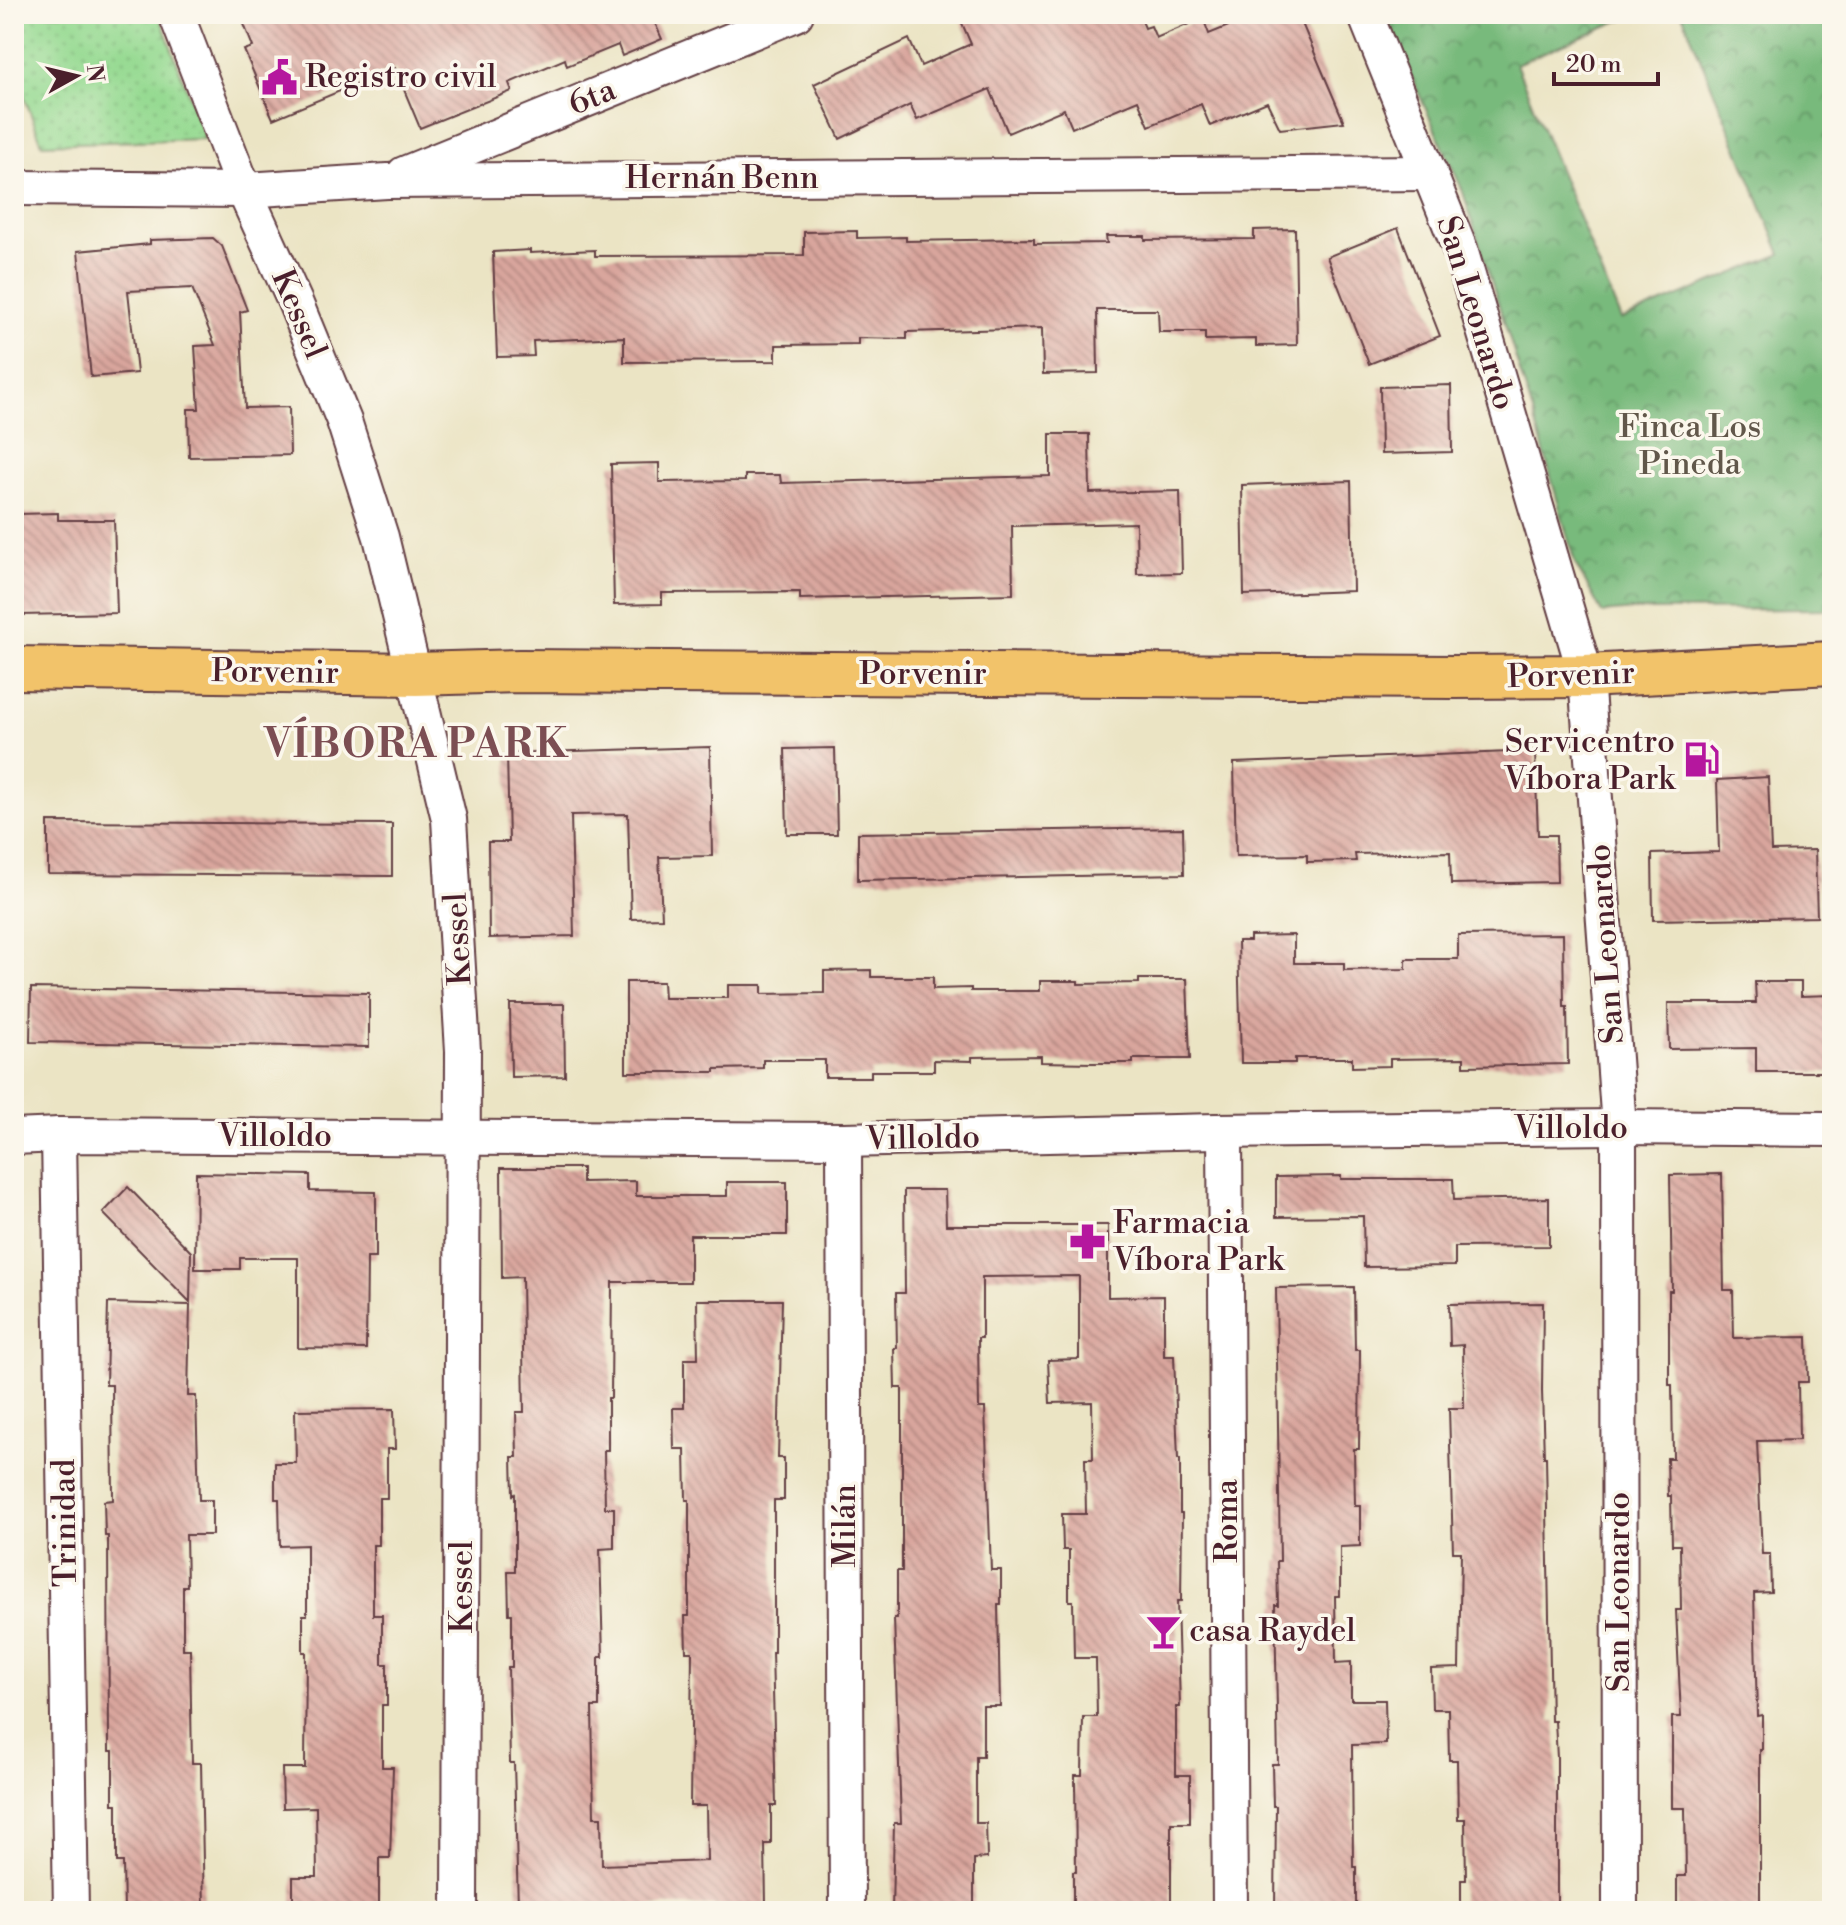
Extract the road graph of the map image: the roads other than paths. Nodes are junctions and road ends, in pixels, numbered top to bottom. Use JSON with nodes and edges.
{"nodes":[{"id":1,"x":176,"y":14,"type":"edge"},
{"id":2,"x":796,"y":14,"type":"edge"},
{"id":3,"x":1365,"y":14,"type":"edge"},
{"id":4,"x":1430,"y":173,"type":"junction"},
{"id":5,"x":387,"y":181,"type":"junction"},
{"id":6,"x":14,"y":188,"type":"edge"},
{"id":7,"x":244,"y":190,"type":"junction"},
{"id":8,"x":1832,"y":663,"type":"edge"},
{"id":9,"x":14,"y":668,"type":"edge"},
{"id":10,"x":416,"y":674,"type":"junction"},
{"id":11,"x":1586,"y":676,"type":"junction"},
{"id":12,"x":1619,"y":1127,"type":"junction"},
{"id":13,"x":1832,"y":1129,"type":"edge"},
{"id":14,"x":1225,"y":1131,"type":"junction"},
{"id":15,"x":59,"y":1135,"type":"junction"},
{"id":16,"x":464,"y":1136,"type":"junction"},
{"id":17,"x":14,"y":1137,"type":"edge"},
{"id":18,"x":844,"y":1140,"type":"junction"},
{"id":19,"x":71,"y":1911,"type":"edge"},
{"id":20,"x":460,"y":1911,"type":"edge"},
{"id":21,"x":847,"y":1911,"type":"edge"},
{"id":22,"x":1230,"y":1911,"type":"edge"},
{"id":23,"x":1620,"y":1911,"type":"edge"}],
"edges":[{"from":1,"to":7,"type":"street","name":"Kessel"},
{"from":2,"to":5,"type":"street","name":"6ta"},
{"from":3,"to":4,"type":"street","name":"San Leonardo"},
{"from":4,"to":5,"type":"street","name":"Hernán Benn"},
{"from":4,"to":11,"type":"street","name":"San Leonardo"},
{"from":5,"to":7,"type":"street","name":"Hernán Benn"},
{"from":6,"to":7,"type":"street","name":"Hernán Benn"},
{"from":7,"to":10,"type":"street","name":"Kessel"},
{"from":8,"to":11,"type":"main road","name":"Porvenir"},
{"from":9,"to":10,"type":"main road","name":"Porvenir"},
{"from":10,"to":11,"type":"main road","name":"Porvenir"},
{"from":10,"to":16,"type":"street","name":"Kessel"},
{"from":11,"to":12,"type":"street","name":"San Leonardo"},
{"from":12,"to":13,"type":"street","name":"Villoldo"},
{"from":12,"to":14,"type":"street","name":"Villoldo"},
{"from":12,"to":23,"type":"street","name":"San Leonardo"},
{"from":14,"to":18,"type":"street","name":"Villoldo"},
{"from":14,"to":22,"type":"street","name":"Roma"},
{"from":15,"to":16,"type":"street","name":"Villoldo"},
{"from":15,"to":17,"type":"street","name":"Villoldo"},
{"from":15,"to":19,"type":"street","name":"Trinidad"},
{"from":16,"to":18,"type":"street","name":"Villoldo"},
{"from":16,"to":20,"type":"street","name":"Kessel"},
{"from":18,"to":21,"type":"street","name":"Milán"}]}
